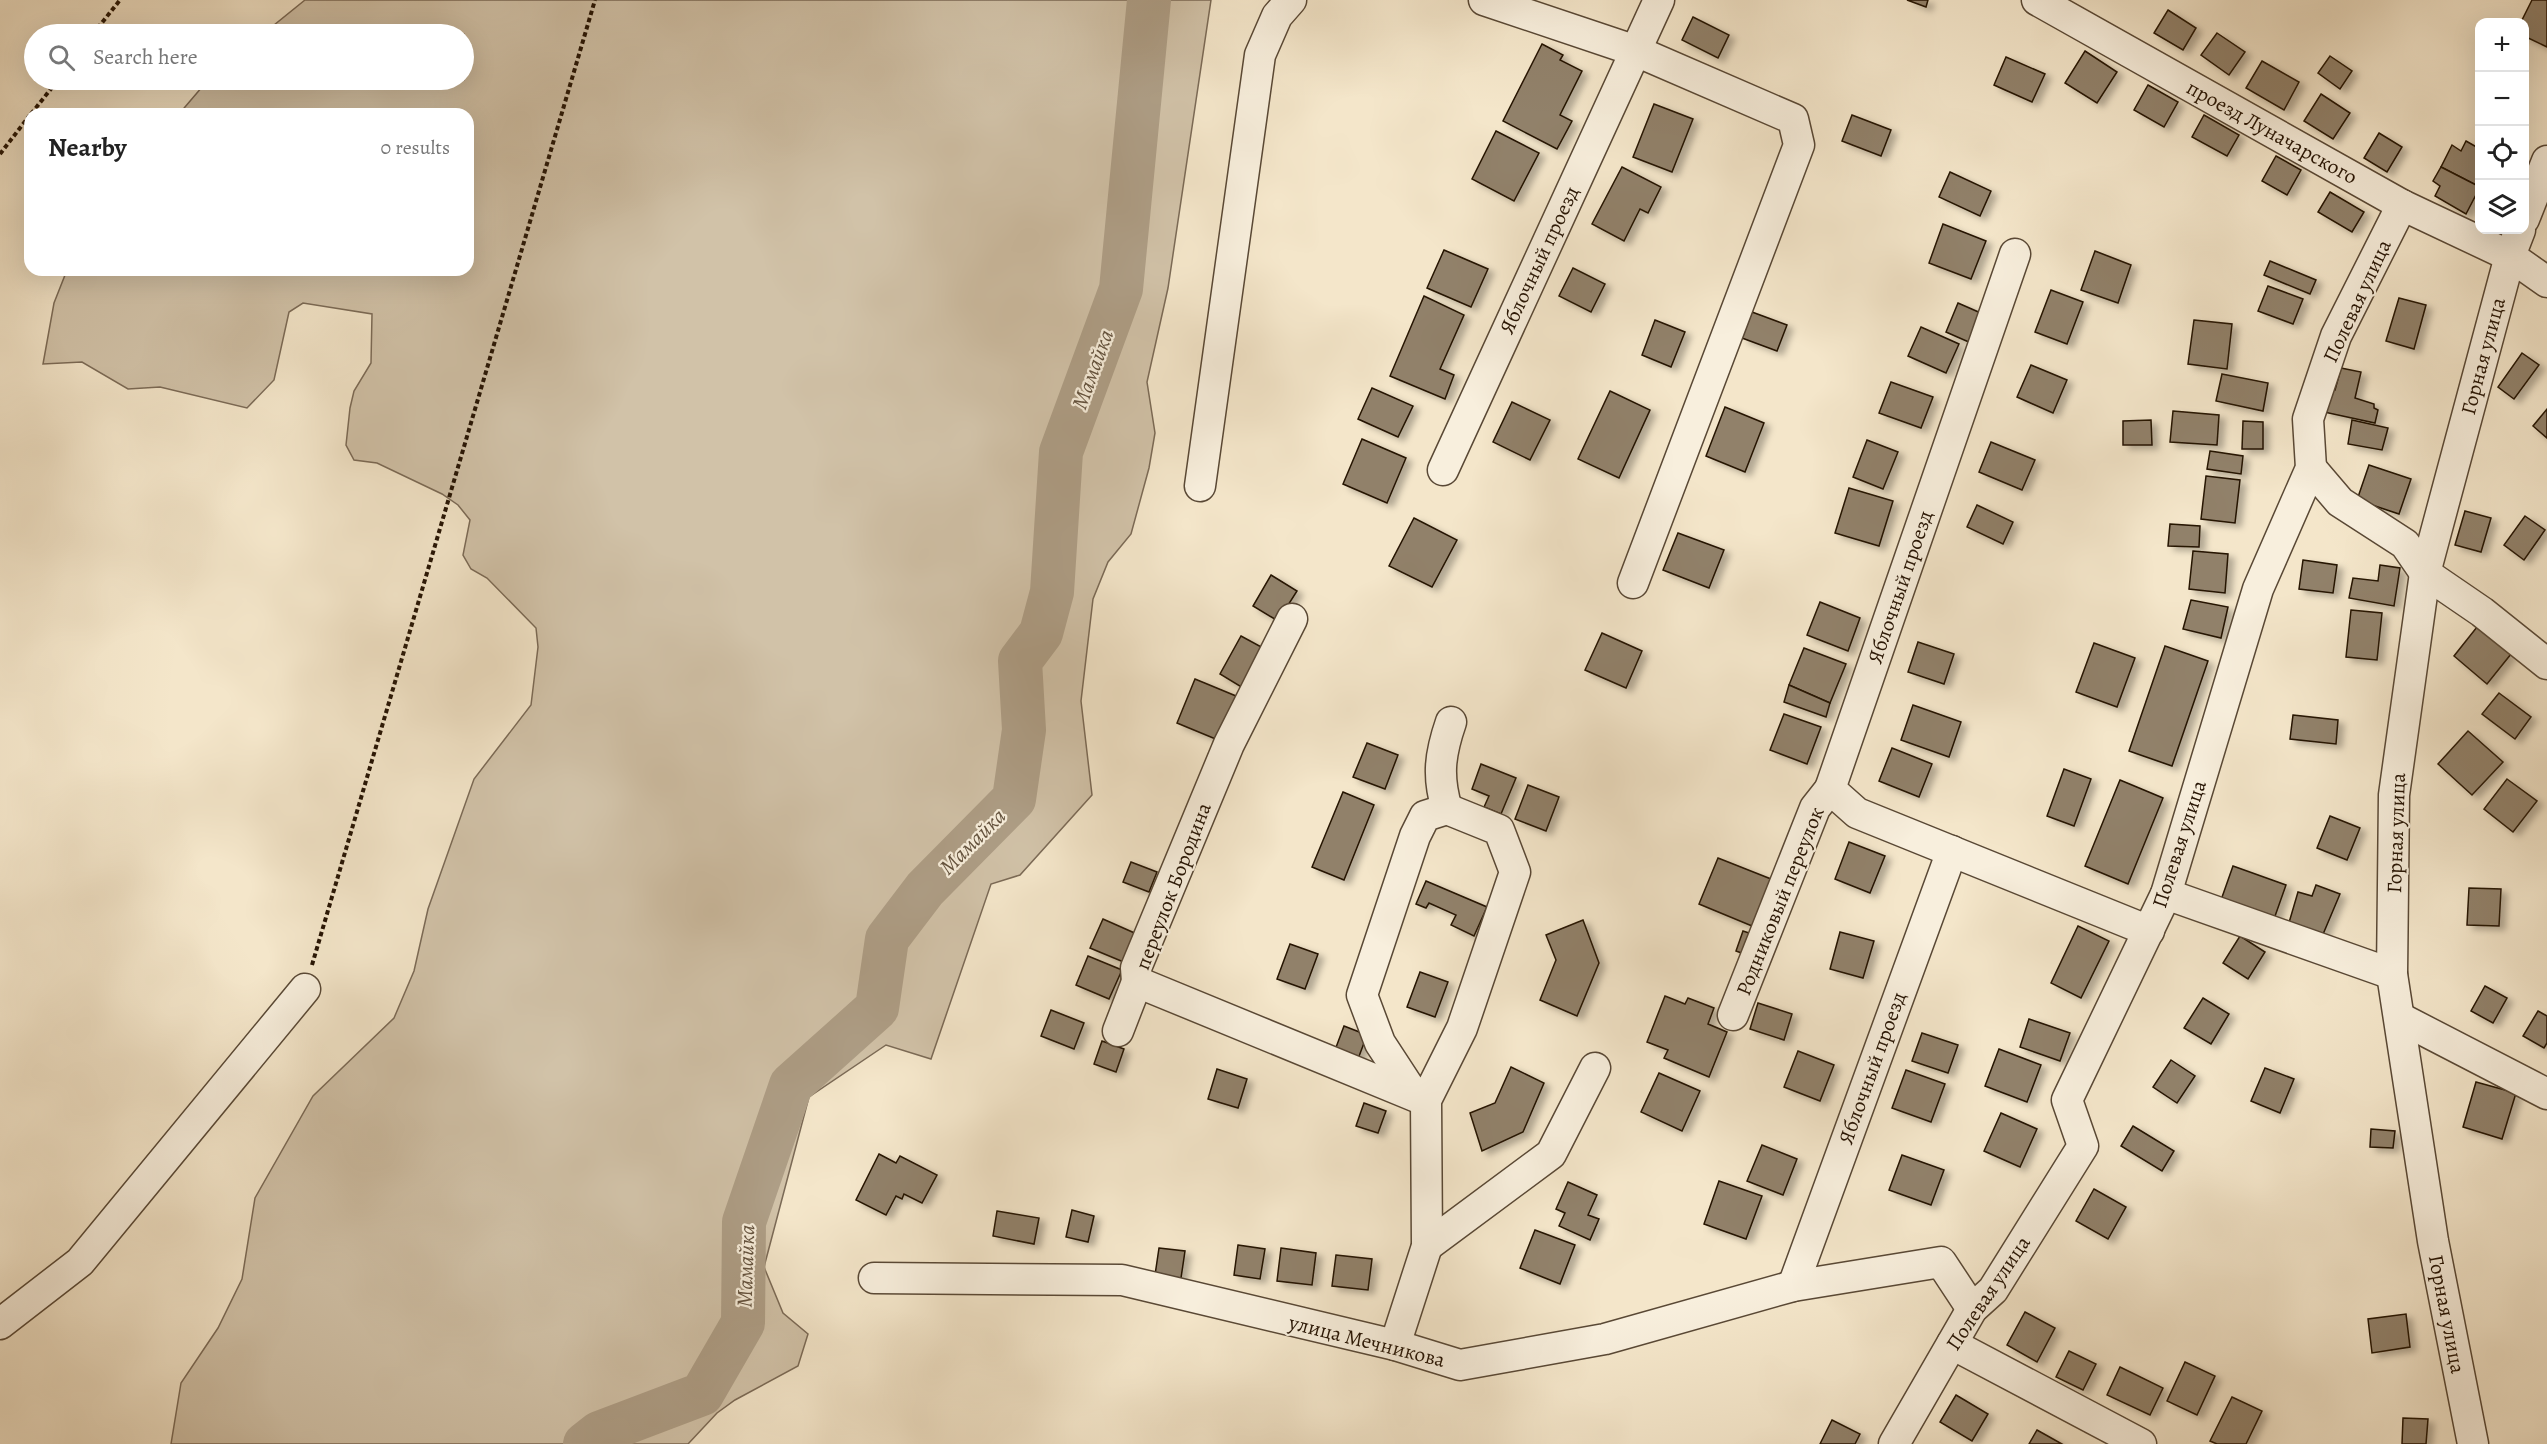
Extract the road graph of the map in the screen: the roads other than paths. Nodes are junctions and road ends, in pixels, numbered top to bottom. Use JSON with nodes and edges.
{"nodes":[{"id":1,"x":1291,"y":0,"type":"edge"},
{"id":2,"x":1484,"y":0,"type":"edge"},
{"id":3,"x":1659,"y":0,"type":"edge"},
{"id":4,"x":2037,"y":0,"type":"edge"},
{"id":5,"x":1636,"y":51,"type":"junction"},
{"id":6,"x":2547,"y":161,"type":"edge"},
{"id":7,"x":2402,"y":205,"type":"junction"},
{"id":8,"x":2529,"y":206,"type":"edge"},
{"id":9,"x":2515,"y":243,"type":"edge"},
{"id":10,"x":2015,"y":254,"type":"dead end"},
{"id":11,"x":2547,"y":282,"type":"edge"},
{"id":12,"x":2311,"y":468,"type":"junction"},
{"id":13,"x":1443,"y":470,"type":"dead end"},
{"id":14,"x":1200,"y":486,"type":"dead end"},
{"id":15,"x":2425,"y":573,"type":"junction"},
{"id":16,"x":1633,"y":583,"type":"dead end"},
{"id":17,"x":1292,"y":620,"type":"dead end"},
{"id":18,"x":2547,"y":664,"type":"edge"},
{"id":19,"x":1451,"y":722,"type":"dead end"},
{"id":20,"x":1830,"y":789,"type":"junction"},
{"id":21,"x":1447,"y":809,"type":"junction"},
{"id":22,"x":1952,"y":851,"type":"junction"},
{"id":23,"x":2166,"y":894,"type":"junction"},
{"id":24,"x":2149,"y":931,"type":"junction"},
{"id":25,"x":2392,"y":974,"type":"junction"},
{"id":26,"x":1137,"y":982,"type":"junction"},
{"id":27,"x":305,"y":989,"type":"road end"},
{"id":28,"x":1733,"y":1015,"type":"dead end"},
{"id":29,"x":2400,"y":1018,"type":"junction"},
{"id":30,"x":1118,"y":1031,"type":"dead end"},
{"id":31,"x":1595,"y":1068,"type":"dead end"},
{"id":32,"x":2547,"y":1094,"type":"edge"},
{"id":33,"x":1420,"y":1098,"type":"junction"},
{"id":34,"x":1427,"y":1246,"type":"junction"},
{"id":35,"x":874,"y":1278,"type":"dead end"},
{"id":36,"x":1793,"y":1286,"type":"junction"},
{"id":37,"x":1972,"y":1309,"type":"junction"},
{"id":38,"x":0,"y":1324,"type":"edge"},
{"id":39,"x":1952,"y":1344,"type":"junction"},
{"id":40,"x":1395,"y":1345,"type":"junction"},
{"id":41,"x":1894,"y":1444,"type":"edge"},
{"id":42,"x":2141,"y":1444,"type":"edge"},
{"id":43,"x":2473,"y":1444,"type":"edge"}],
"edges":[{"from":1,"to":14,"type":"street"},
{"from":2,"to":5,"type":"street"},
{"from":3,"to":5,"type":"street","name":"Яблочный проезд"},
{"from":4,"to":7,"type":"street","name":"проезд Луначарского"},
{"from":5,"to":13,"type":"street","name":"Яблочный проезд"},
{"from":5,"to":16,"type":"street"},
{"from":6,"to":8,"type":"street"},
{"from":7,"to":9,"type":"street","name":"проезд Луначарского"},
{"from":7,"to":12,"type":"street","name":"Полевая улица"},
{"from":9,"to":11,"type":"street","name":"проезд Луначарского"},
{"from":9,"to":15,"type":"street","name":"Горная улица"},
{"from":10,"to":20,"type":"street","name":"Яблочный проезд"},
{"from":12,"to":15,"type":"street"},
{"from":12,"to":23,"type":"street","name":"Полевая улица"},
{"from":15,"to":18,"type":"street"},
{"from":15,"to":25,"type":"street","name":"Горная улица"},
{"from":17,"to":26,"type":"street","name":"переулок Бородина"},
{"from":19,"to":21,"type":"street"},
{"from":20,"to":22,"type":"street"},
{"from":20,"to":28,"type":"street","name":"Родниковый переулок"},
{"from":21,"to":33,"type":"street"},
{"from":21,"to":33,"type":"street"},
{"from":22,"to":24,"type":"street"},
{"from":22,"to":36,"type":"street","name":"Яблочный проезд"},
{"from":23,"to":24,"type":"street","name":"Полевая улица"},
{"from":23,"to":25,"type":"street"},
{"from":24,"to":37,"type":"street","name":"Полевая улица"},
{"from":25,"to":29,"type":"street","name":"Горная улица"},
{"from":26,"to":30,"type":"street"},
{"from":26,"to":33,"type":"street","name":"переулок Бородина"},
{"from":27,"to":38,"type":"street"},
{"from":29,"to":32,"type":"street"},
{"from":29,"to":43,"type":"street","name":"Горная улица"},
{"from":31,"to":34,"type":"street"},
{"from":33,"to":34,"type":"street"},
{"from":34,"to":40,"type":"street"},
{"from":35,"to":40,"type":"street","name":"улица Мечникова"},
{"from":36,"to":37,"type":"street","name":"улица Мечникова"},
{"from":36,"to":40,"type":"street","name":"улица Мечникова"},
{"from":37,"to":39,"type":"street","name":"Полевая улица"},
{"from":39,"to":41,"type":"street","name":"Полевая улица"},
{"from":39,"to":42,"type":"street"}]}
